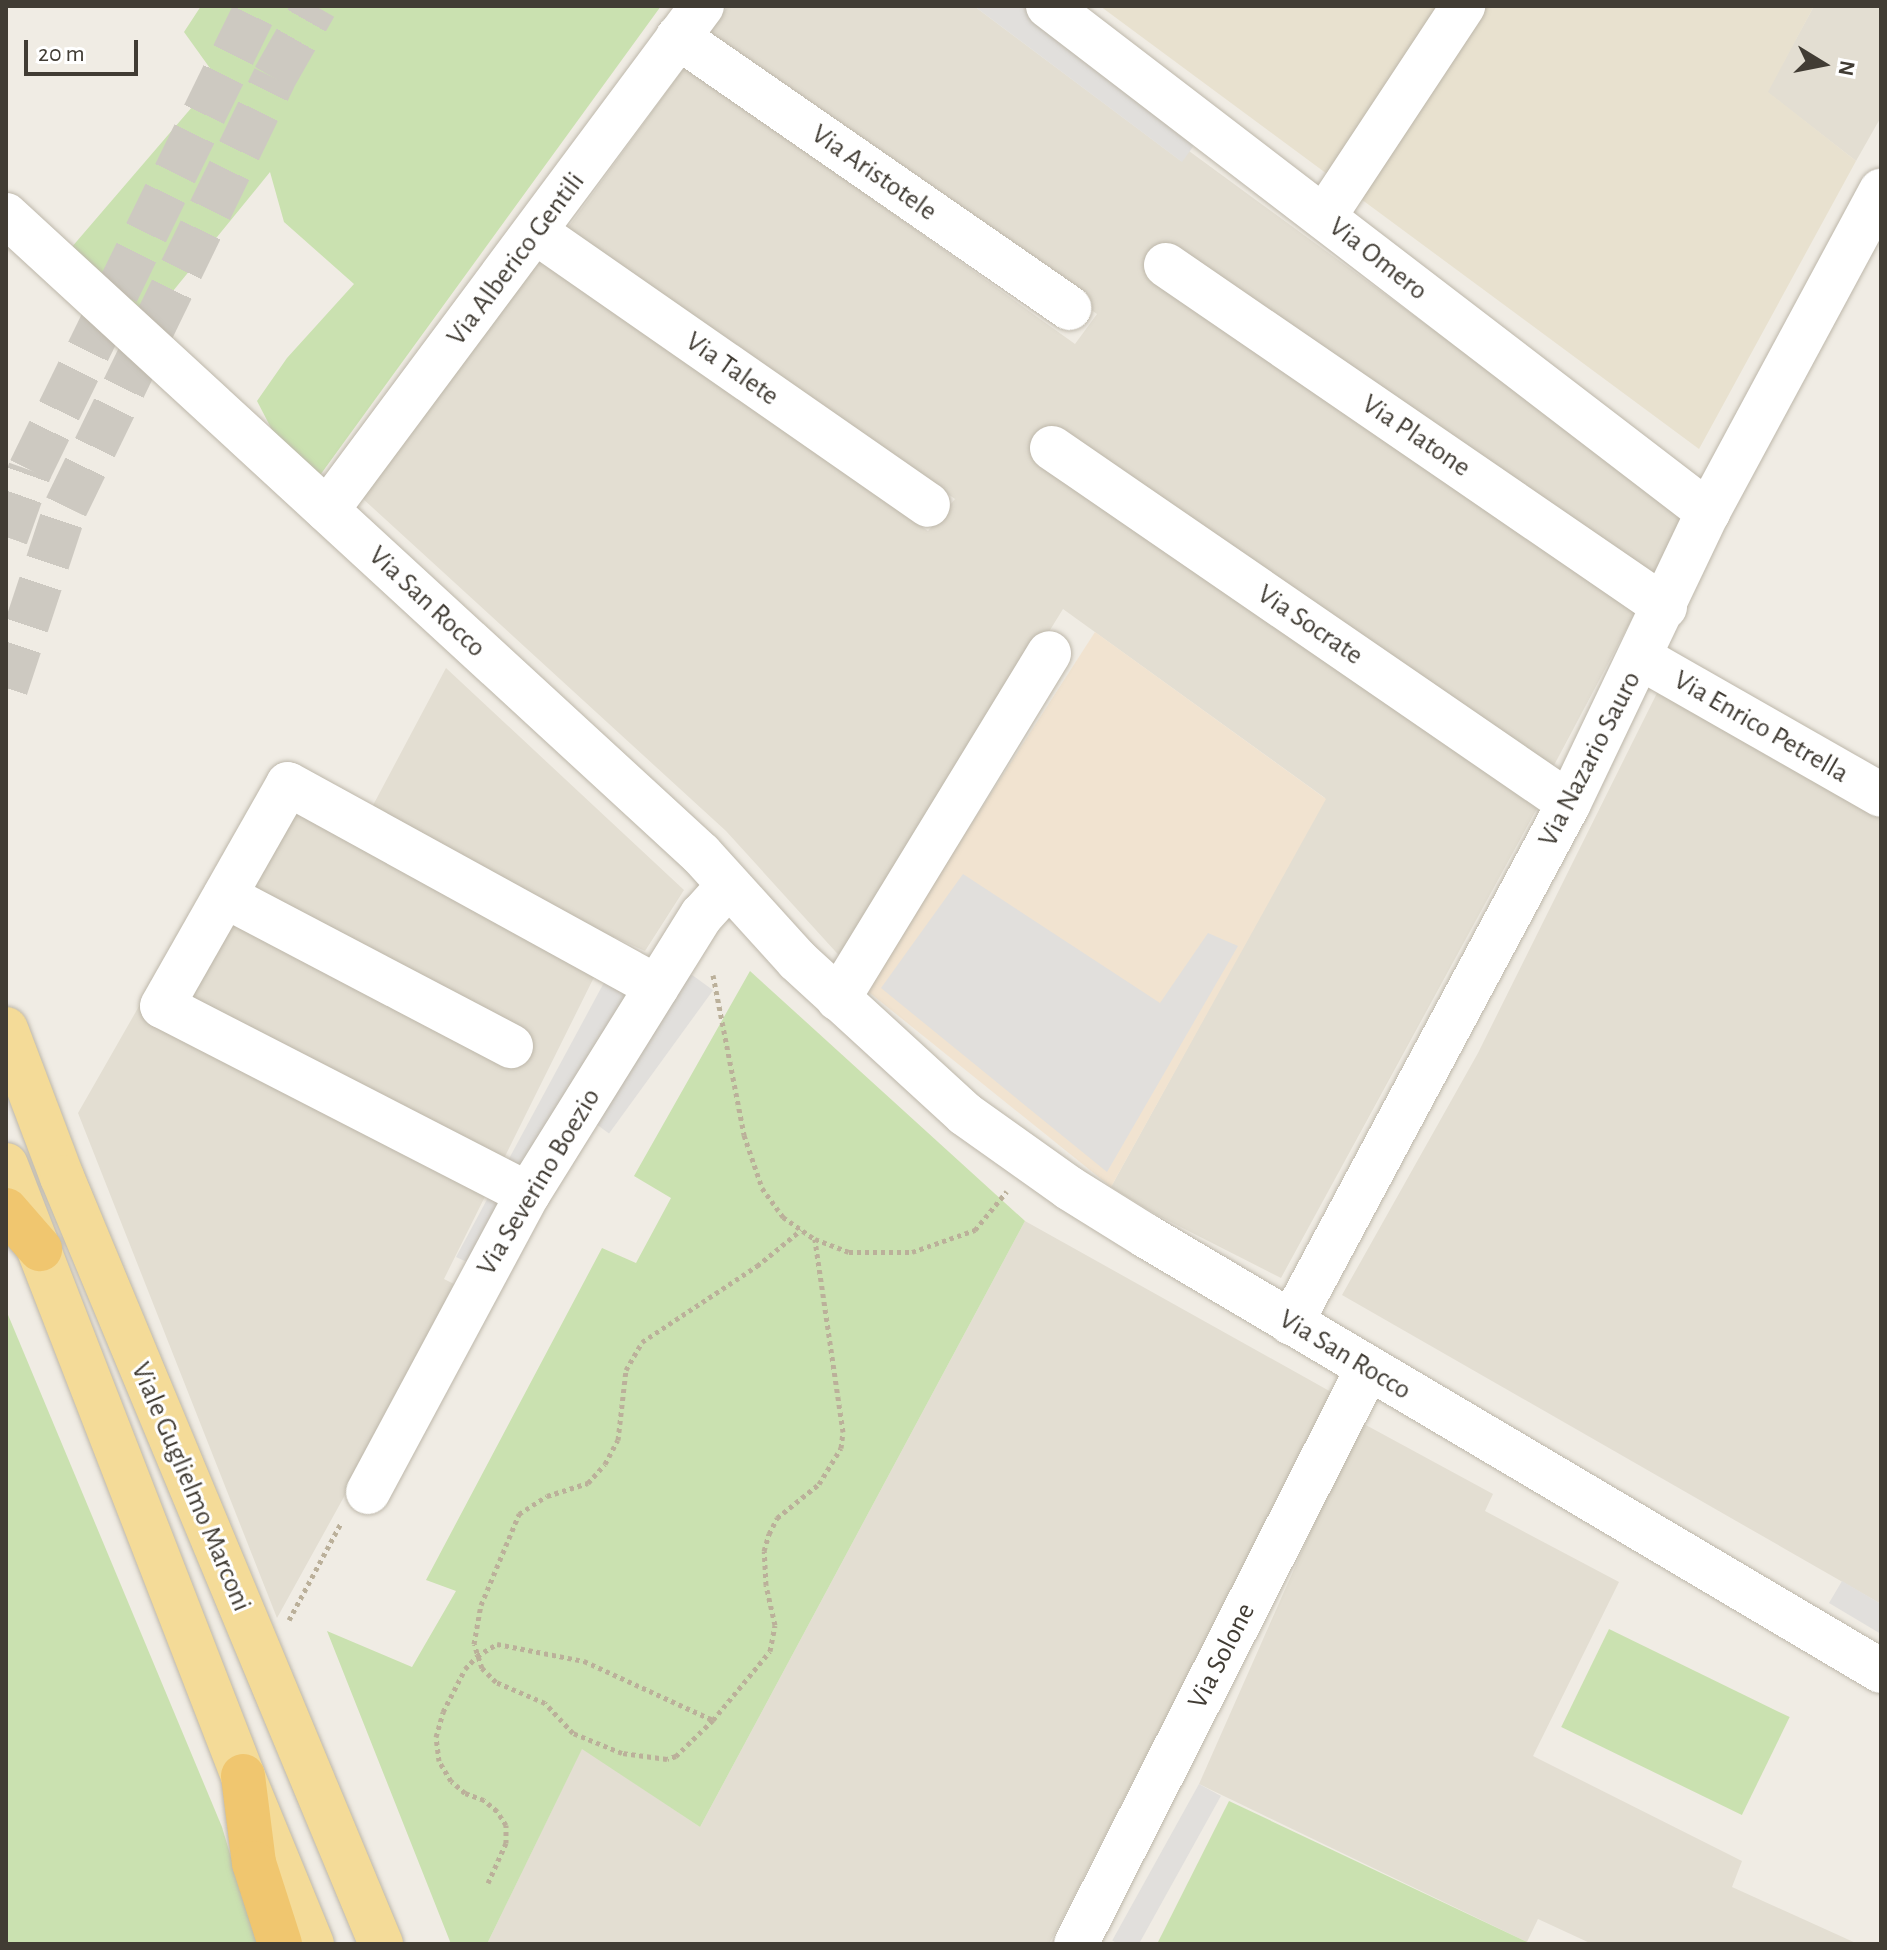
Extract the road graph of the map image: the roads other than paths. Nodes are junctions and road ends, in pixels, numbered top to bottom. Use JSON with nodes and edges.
{"nodes":[{"id":1,"x":1048,"y":6,"type":"edge"},
{"id":2,"x":1463,"y":6,"type":"edge"},
{"id":3,"x":690,"y":22,"type":"edge"},
{"id":4,"x":1881,"y":191,"type":"edge"},
{"id":5,"x":6,"y":215,"type":"edge"},
{"id":6,"x":1324,"y":217,"type":"junction"},
{"id":7,"x":537,"y":233,"type":"junction"},
{"id":8,"x":1166,"y":265,"type":"dead end"},
{"id":9,"x":1069,"y":308,"type":"dead end"},
{"id":10,"x":1052,"y":448,"type":"dead end"},
{"id":11,"x":928,"y":505,"type":"dead end"},
{"id":12,"x":327,"y":510,"type":"junction"},
{"id":13,"x":1708,"y":512,"type":"junction"},
{"id":14,"x":1665,"y":607,"type":"junction"},
{"id":15,"x":1049,"y":653,"type":"dead end"},
{"id":16,"x":1641,"y":658,"type":"junction"},
{"id":17,"x":1881,"y":795,"type":"edge"},
{"id":18,"x":1569,"y":803,"type":"junction"},
{"id":19,"x":225,"y":896,"type":"junction"},
{"id":20,"x":716,"y":900,"type":"junction"},
{"id":21,"x":657,"y":987,"type":"junction"},
{"id":22,"x":838,"y":999,"type":"junction"},
{"id":23,"x":6,"y":1029,"type":"edge"},
{"id":24,"x":511,"y":1046,"type":"dead end"},
{"id":25,"x":6,"y":1165,"type":"edge"},
{"id":26,"x":528,"y":1194,"type":"junction"},
{"id":27,"x":6,"y":1210,"type":"edge"},
{"id":28,"x":40,"y":1249,"type":"junction"},
{"id":29,"x":1291,"y":1323,"type":"junction"},
{"id":30,"x":1368,"y":1368,"type":"junction"},
{"id":31,"x":368,"y":1492,"type":"dead end"},
{"id":32,"x":1881,"y":1671,"type":"edge"},
{"id":33,"x":243,"y":1776,"type":"junction"},
{"id":34,"x":280,"y":1944,"type":"edge"},
{"id":35,"x":312,"y":1944,"type":"edge"},
{"id":36,"x":381,"y":1944,"type":"edge"},
{"id":37,"x":1076,"y":1944,"type":"edge"}],
"edges":[{"from":1,"to":6,"type":"street","name":"Via Omero"},
{"from":2,"to":6,"type":"street"},
{"from":3,"to":7,"type":"street","name":"Via Alberico Gentili"},
{"from":3,"to":9,"type":"street","name":"Via Aristotele"},
{"from":4,"to":13,"type":"street","name":"Via Nazario Sauro"},
{"from":5,"to":12,"type":"street","name":"Via San Rocco"},
{"from":6,"to":13,"type":"street","name":"Via Omero"},
{"from":7,"to":11,"type":"street","name":"Via Talete"},
{"from":7,"to":12,"type":"street","name":"Via Alberico Gentili"},
{"from":8,"to":14,"type":"street","name":"Via Platone"},
{"from":10,"to":18,"type":"street","name":"Via Socrate"},
{"from":12,"to":20,"type":"street","name":"Via San Rocco"},
{"from":13,"to":14,"type":"street","name":"Via Nazario Sauro"},
{"from":14,"to":16,"type":"street","name":"Via Nazario Sauro"},
{"from":15,"to":22,"type":"street"},
{"from":16,"to":17,"type":"street","name":"Via Enrico Petrella"},
{"from":16,"to":18,"type":"street","name":"Via Nazario Sauro"},
{"from":18,"to":29,"type":"street","name":"Via Nazario Sauro"},
{"from":19,"to":21,"type":"street"},
{"from":19,"to":24,"type":"street"},
{"from":19,"to":26,"type":"street"},
{"from":20,"to":21,"type":"street","name":"Via Severino Boezio"},
{"from":20,"to":22,"type":"street","name":"Via San Rocco"},
{"from":21,"to":26,"type":"street","name":"Via Severino Boezio"},
{"from":22,"to":29,"type":"street","name":"Via San Rocco"},
{"from":23,"to":36,"type":"main road","name":"Viale Guglielmo Marconi"},
{"from":25,"to":28,"type":"main road","name":"Viale Guglielmo Marconi"},
{"from":26,"to":31,"type":"street","name":"Via Severino Boezio"},
{"from":27,"to":28,"type":"highway"},
{"from":28,"to":33,"type":"main road","name":"Viale Guglielmo Marconi"},
{"from":29,"to":30,"type":"street","name":"Via San Rocco"},
{"from":30,"to":32,"type":"street","name":"Via San Rocco"},
{"from":30,"to":37,"type":"street","name":"Via Solone"},
{"from":33,"to":34,"type":"highway"},
{"from":33,"to":35,"type":"main road","name":"Viale Guglielmo Marconi"}]}
